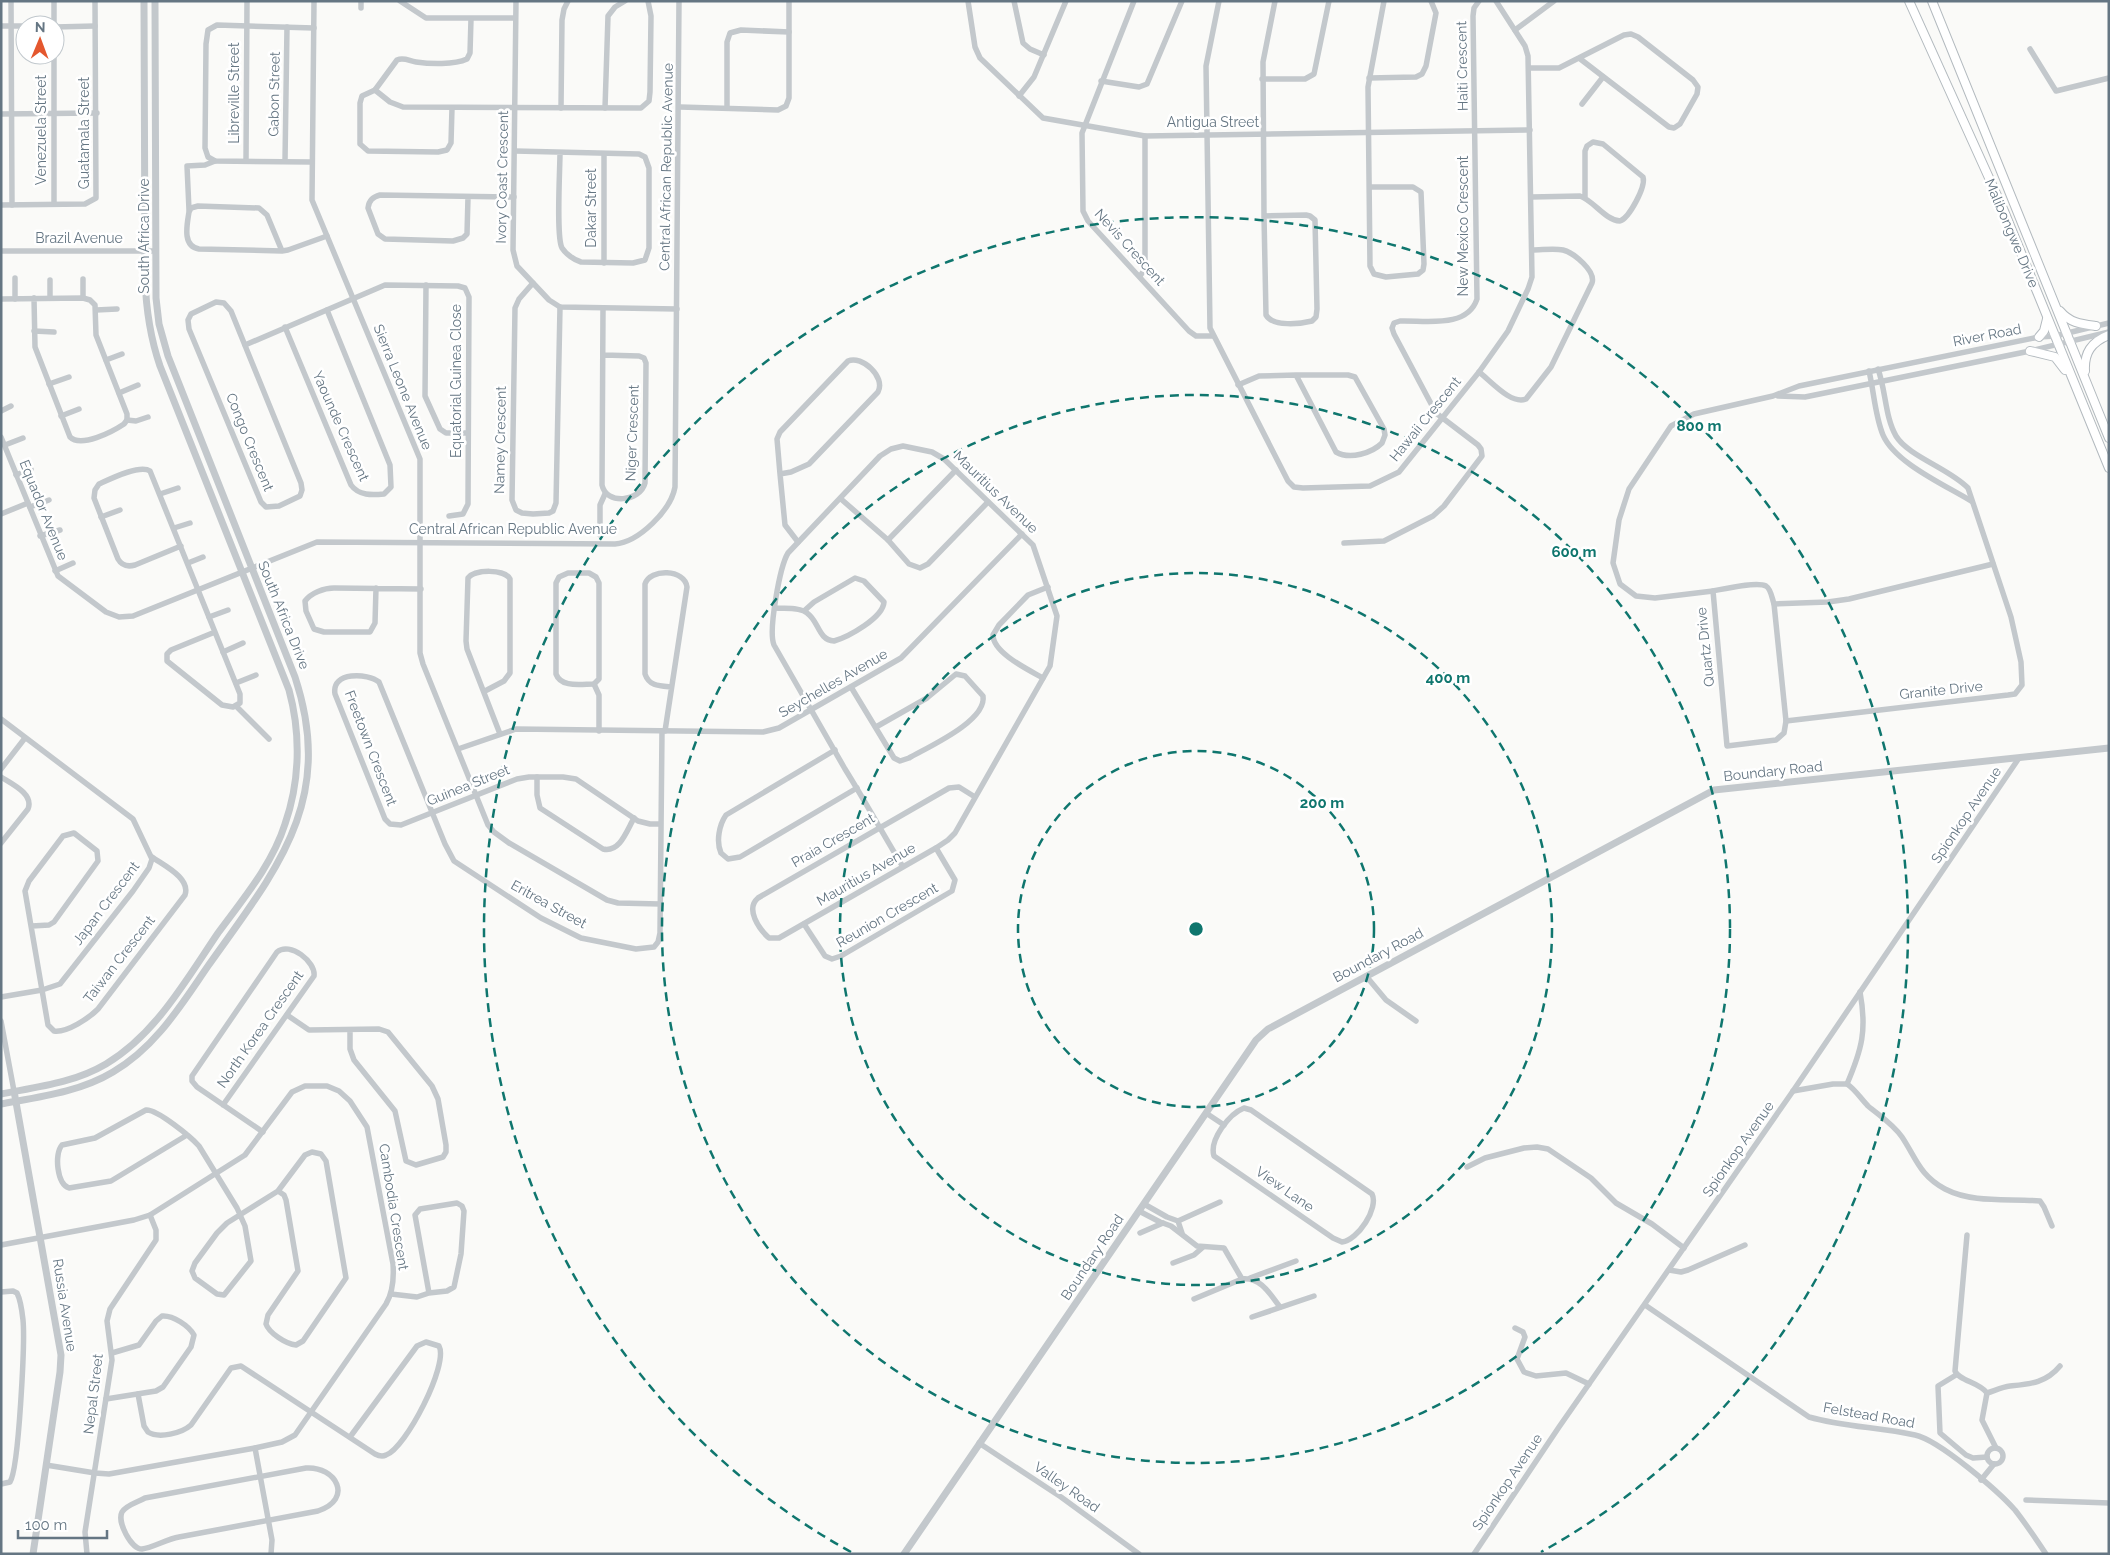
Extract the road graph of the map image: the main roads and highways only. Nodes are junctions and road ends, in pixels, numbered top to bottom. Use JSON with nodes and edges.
{"nodes":[{"id":1,"x":1909,"y":1,"type":"edge"},
{"id":2,"x":1932,"y":1,"type":"edge"},
{"id":3,"x":2056,"y":305,"type":"junction"},
{"id":4,"x":2047,"y":317,"type":"junction"},
{"id":5,"x":2096,"y":326,"type":"road end"},
{"id":6,"x":2109,"y":334,"type":"edge"},
{"id":7,"x":2039,"y":337,"type":"road end"},
{"id":8,"x":2030,"y":351,"type":"road end"},
{"id":9,"x":2085,"y":379,"type":"junction"},
{"id":10,"x":2075,"y":384,"type":"junction"},
{"id":11,"x":2109,"y":438,"type":"edge"},
{"id":12,"x":2109,"y":468,"type":"edge"}],
"edges":[{"from":1,"to":4,"type":"main road","name":"Malibongwe Drive"},
{"from":2,"to":3,"type":"main road","name":"Malibongwe Drive"},
{"from":3,"to":5,"type":"main road"},
{"from":3,"to":9,"type":"main road","name":"Malibongwe Drive"},
{"from":4,"to":7,"type":"main road"},
{"from":4,"to":10,"type":"main road","name":"Malibongwe Drive"},
{"from":6,"to":9,"type":"main road"},
{"from":8,"to":10,"type":"main road"},
{"from":9,"to":11,"type":"main road","name":"Malibongwe Drive"},
{"from":10,"to":12,"type":"main road","name":"Malibongwe Drive"}]}
